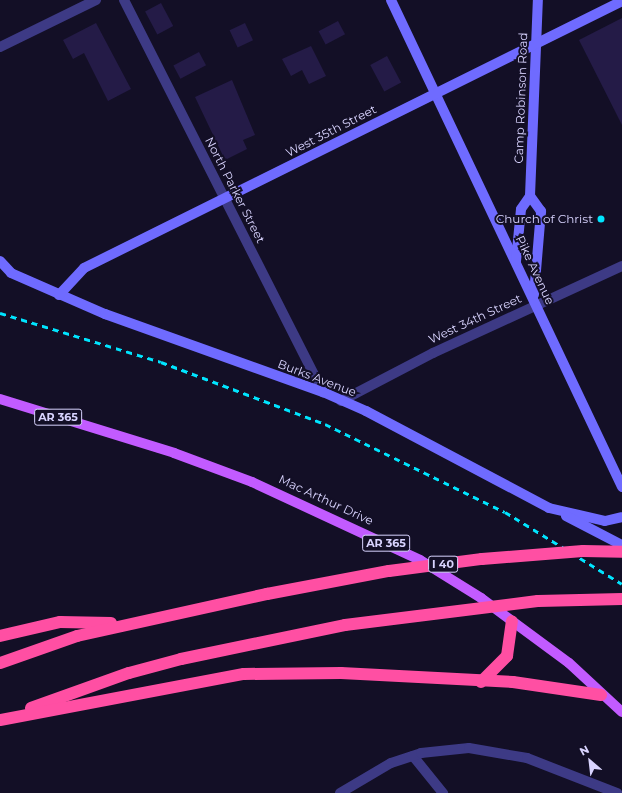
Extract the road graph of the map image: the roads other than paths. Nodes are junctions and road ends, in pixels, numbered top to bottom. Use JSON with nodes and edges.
{"nodes":[{"id":1,"x":96,"y":0,"type":"edge"},
{"id":2,"x":124,"y":0,"type":"edge"},
{"id":3,"x":391,"y":0,"type":"edge"},
{"id":4,"x":538,"y":0,"type":"edge"},
{"id":5,"x":622,"y":1,"type":"edge"},
{"id":6,"x":535,"y":43,"type":"junction"},
{"id":7,"x":0,"y":48,"type":"edge"},
{"id":8,"x":436,"y":92,"type":"junction"},
{"id":9,"x":530,"y":196,"type":"junction"},
{"id":10,"x":225,"y":199,"type":"junction"},
{"id":11,"x":0,"y":261,"type":"edge"},
{"id":12,"x":516,"y":261,"type":"junction"},
{"id":13,"x":622,"y":266,"type":"edge"},
{"id":14,"x":59,"y":294,"type":"junction"},
{"id":15,"x":536,"y":300,"type":"junction"},
{"id":16,"x":323,"y":392,"type":"junction"},
{"id":17,"x":0,"y":399,"type":"edge"},
{"id":18,"x":341,"y":401,"type":"junction"},
{"id":19,"x":622,"y":487,"type":"edge"},
{"id":20,"x":550,"y":508,"type":"junction"},
{"id":21,"x":622,"y":517,"type":"edge"},
{"id":22,"x":622,"y":545,"type":"edge"},
{"id":23,"x":622,"y":552,"type":"edge"},
{"id":24,"x":622,"y":599,"type":"edge"},
{"id":25,"x":512,"y":621,"type":"junction"},
{"id":26,"x":128,"y":624,"type":"junction"},
{"id":27,"x":0,"y":636,"type":"edge"},
{"id":28,"x":0,"y":663,"type":"edge"},
{"id":29,"x":481,"y":682,"type":"junction"},
{"id":30,"x":601,"y":695,"type":"junction"},
{"id":31,"x":622,"y":712,"type":"edge"},
{"id":32,"x":0,"y":719,"type":"edge"},
{"id":33,"x":413,"y":756,"type":"junction"},
{"id":34,"x":340,"y":793,"type":"edge"},
{"id":35,"x":443,"y":793,"type":"edge"},
{"id":36,"x":617,"y":793,"type":"edge"}],
"edges":[{"from":1,"to":7,"type":"street"},
{"from":2,"to":10,"type":"street","name":"North Parker Street"},
{"from":3,"to":8,"type":"main road","name":"Pike Avenue"},
{"from":4,"to":6,"type":"main road","name":"Camp Robinson Road"},
{"from":5,"to":6,"type":"main road","name":"West 35th Street"},
{"from":6,"to":8,"type":"main road","name":"West 35th Street"},
{"from":6,"to":9,"type":"main road","name":"Camp Robinson Road"},
{"from":8,"to":10,"type":"main road","name":"West 35th Street"},
{"from":8,"to":12,"type":"main road","name":"Pike Avenue"},
{"from":9,"to":12,"type":"main road","name":"Camp Robinson Road"},
{"from":9,"to":15,"type":"main road"},
{"from":10,"to":14,"type":"main road","name":"West 35th Street"},
{"from":10,"to":16,"type":"street","name":"North Parker Street"},
{"from":11,"to":14,"type":"main road","name":"Burks Avenue"},
{"from":12,"to":15,"type":"main road","name":"Pike Avenue"},
{"from":13,"to":15,"type":"street","name":"West 34th Street"},
{"from":14,"to":16,"type":"main road","name":"Burks Avenue"},
{"from":15,"to":18,"type":"street","name":"West 34th Street"},
{"from":15,"to":19,"type":"main road","name":"Pike Avenue"},
{"from":16,"to":18,"type":"main road","name":"Burks Avenue"},
{"from":17,"to":25,"type":"main road","name":"Mac Arthur Drive","number":"AR 365"},
{"from":18,"to":20,"type":"main road","name":"Burks Avenue"},
{"from":20,"to":21,"type":"main road","name":"Burks Avenue"},
{"from":20,"to":22,"type":"main road"},
{"from":23,"to":26,"type":"highway","number":"I 40","bridge":true},
{"from":24,"to":32,"type":"highway","bridge":true},
{"from":25,"to":29,"type":"highway"},
{"from":25,"to":30,"type":"main road","name":"Mac Arthur Drive","number":"AR 365"},
{"from":26,"to":27,"type":"highway"},
{"from":26,"to":28,"type":"highway","number":"I 40"},
{"from":29,"to":30,"type":"highway"},
{"from":29,"to":32,"type":"highway"},
{"from":30,"to":31,"type":"main road","name":"Mac Arthur Drive","number":"AR 365"},
{"from":33,"to":34,"type":"street"},
{"from":33,"to":35,"type":"street"},
{"from":33,"to":36,"type":"street"}]}
